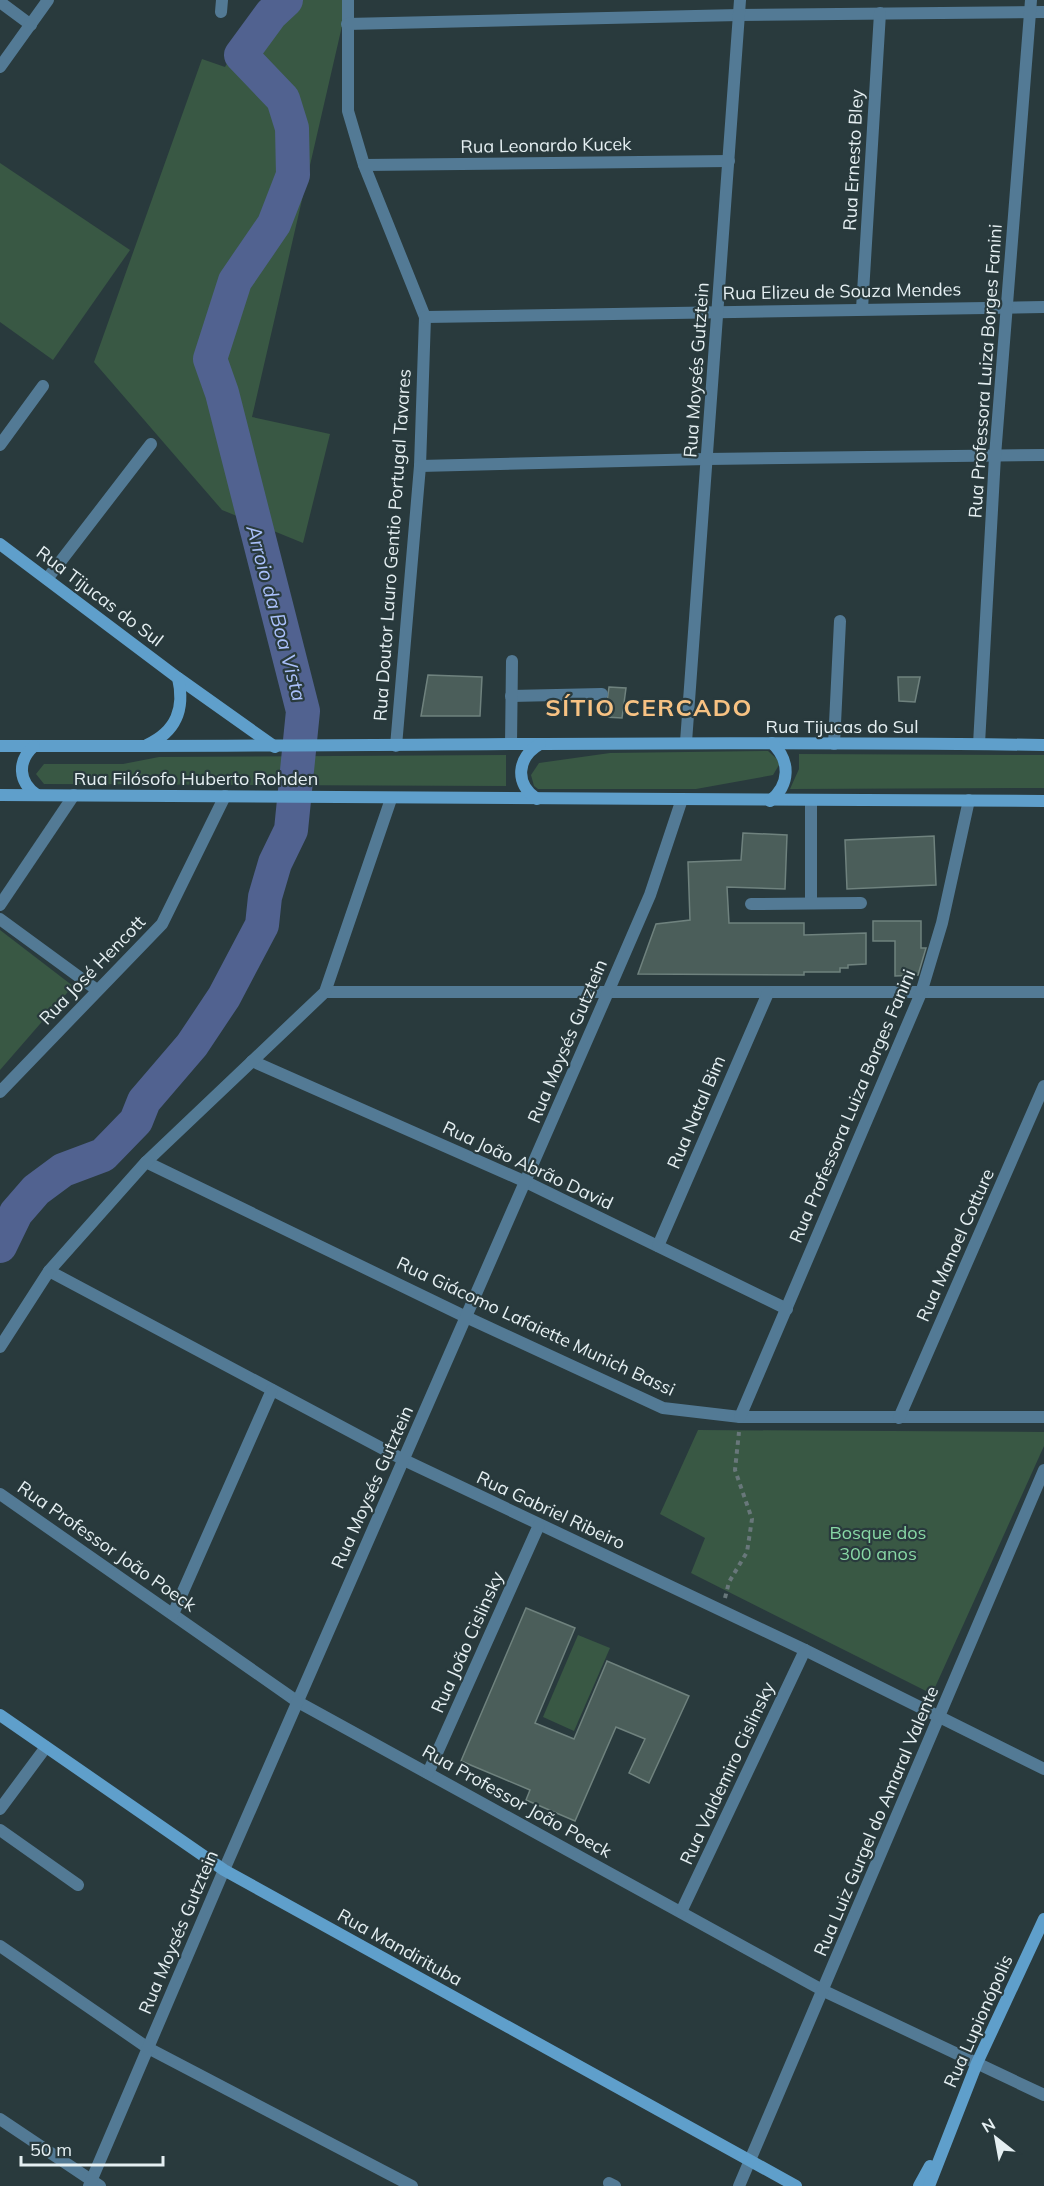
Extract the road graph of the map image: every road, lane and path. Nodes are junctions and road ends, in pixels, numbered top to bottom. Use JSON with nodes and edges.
{"nodes":[{"id":1,"x":48,"y":0,"type":"edge"},
{"id":2,"x":348,"y":0,"type":"edge"},
{"id":3,"x":740,"y":0,"type":"edge"},
{"id":4,"x":0,"y":2,"type":"edge"},
{"id":5,"x":1031,"y":6,"type":"edge"},
{"id":6,"x":1044,"y":12,"type":"edge"},
{"id":7,"x":880,"y":13,"type":"junction"},
{"id":8,"x":739,"y":15,"type":"junction"},
{"id":9,"x":347,"y":24,"type":"junction"},
{"id":10,"x":31,"y":25,"type":"junction"},
{"id":11,"x":0,"y":67,"type":"edge"},
{"id":12,"x":729,"y":160,"type":"junction"},
{"id":13,"x":364,"y":165,"type":"junction"},
{"id":14,"x":1007,"y":307,"type":"junction"},
{"id":15,"x":1044,"y":307,"type":"edge"},
{"id":16,"x":862,"y":309,"type":"junction"},
{"id":17,"x":718,"y":311,"type":"junction"},
{"id":18,"x":425,"y":317,"type":"junction"},
{"id":19,"x":43,"y":386,"type":"dead end"},
{"id":20,"x":151,"y":444,"type":"dead end"},
{"id":21,"x":0,"y":445,"type":"edge"},
{"id":22,"x":1044,"y":455,"type":"edge"},
{"id":23,"x":995,"y":456,"type":"junction"},
{"id":24,"x":707,"y":459,"type":"junction"},
{"id":25,"x":420,"y":466,"type":"junction"},
{"id":26,"x":0,"y":544,"type":"edge"},
{"id":27,"x":47,"y":579,"type":"junction"},
{"id":28,"x":840,"y":621,"type":"dead end"},
{"id":29,"x":512,"y":661,"type":"dead end"},
{"id":30,"x":178,"y":678,"type":"junction"},
{"id":31,"x":602,"y":694,"type":"dead end"},
{"id":32,"x":511,"y":696,"type":"junction"},
{"id":33,"x":686,"y":742,"type":"junction"},
{"id":34,"x":772,"y":743,"type":"junction"},
{"id":35,"x":511,"y":744,"type":"junction"},
{"id":36,"x":542,"y":744,"type":"junction"},
{"id":37,"x":834,"y":744,"type":"junction"},
{"id":38,"x":979,"y":744,"type":"junction"},
{"id":39,"x":1044,"y":745,"type":"edge"},
{"id":40,"x":0,"y":746,"type":"edge"},
{"id":41,"x":34,"y":746,"type":"junction"},
{"id":42,"x":145,"y":746,"type":"junction"},
{"id":43,"x":396,"y":746,"type":"junction"},
{"id":44,"x":277,"y":747,"type":"junction"},
{"id":45,"x":0,"y":795,"type":"edge"},
{"id":46,"x":37,"y":795,"type":"junction"},
{"id":47,"x":74,"y":795,"type":"junction"},
{"id":48,"x":225,"y":796,"type":"junction"},
{"id":49,"x":392,"y":799,"type":"junction"},
{"id":50,"x":537,"y":799,"type":"junction"},
{"id":51,"x":682,"y":799,"type":"junction"},
{"id":52,"x":969,"y":800,"type":"junction"},
{"id":53,"x":770,"y":801,"type":"junction"},
{"id":54,"x":811,"y":801,"type":"junction"},
{"id":55,"x":1044,"y":801,"type":"edge"},
{"id":56,"x":811,"y":903,"type":"junction"},
{"id":57,"x":861,"y":903,"type":"dead end"},
{"id":58,"x":751,"y":904,"type":"dead end"},
{"id":59,"x":0,"y":905,"type":"edge"},
{"id":60,"x":0,"y":919,"type":"edge"},
{"id":61,"x":97,"y":990,"type":"junction"},
{"id":62,"x":325,"y":992,"type":"junction"},
{"id":63,"x":608,"y":992,"type":"junction"},
{"id":64,"x":1044,"y":992,"type":"edge"},
{"id":65,"x":768,"y":993,"type":"junction"},
{"id":66,"x":921,"y":993,"type":"junction"},
{"id":67,"x":252,"y":1061,"type":"junction"},
{"id":68,"x":1044,"y":1086,"type":"edge"},
{"id":69,"x":0,"y":1092,"type":"edge"},
{"id":70,"x":146,"y":1162,"type":"junction"},
{"id":71,"x":526,"y":1182,"type":"junction"},
{"id":72,"x":658,"y":1246,"type":"junction"},
{"id":73,"x":49,"y":1271,"type":"junction"},
{"id":74,"x":787,"y":1309,"type":"junction"},
{"id":75,"x":466,"y":1317,"type":"junction"},
{"id":76,"x":0,"y":1347,"type":"edge"},
{"id":77,"x":272,"y":1390,"type":"junction"},
{"id":78,"x":740,"y":1417,"type":"junction"},
{"id":79,"x":1044,"y":1417,"type":"edge"},
{"id":80,"x":899,"y":1418,"type":"junction"},
{"id":81,"x":404,"y":1460,"type":"junction"},
{"id":82,"x":1044,"y":1470,"type":"edge"},
{"id":83,"x":0,"y":1494,"type":"edge"},
{"id":84,"x":539,"y":1525,"type":"junction"},
{"id":85,"x":721,"y":1611,"type":"junction"},
{"id":86,"x":172,"y":1614,"type":"junction"},
{"id":87,"x":805,"y":1650,"type":"junction"},
{"id":88,"x":298,"y":1702,"type":"junction"},
{"id":89,"x":0,"y":1715,"type":"edge"},
{"id":90,"x":938,"y":1718,"type":"junction"},
{"id":91,"x":46,"y":1747,"type":"junction"},
{"id":92,"x":1044,"y":1769,"type":"edge"},
{"id":93,"x":428,"y":1773,"type":"junction"},
{"id":94,"x":0,"y":1809,"type":"edge"},
{"id":95,"x":0,"y":1830,"type":"edge"},
{"id":96,"x":224,"y":1870,"type":"junction"},
{"id":97,"x":78,"y":1885,"type":"dead end"},
{"id":98,"x":681,"y":1912,"type":"junction"},
{"id":99,"x":1044,"y":1919,"type":"edge"},
{"id":100,"x":0,"y":1946,"type":"edge"},
{"id":101,"x":824,"y":1991,"type":"junction"},
{"id":102,"x":148,"y":2048,"type":"junction"},
{"id":103,"x":977,"y":2063,"type":"junction"},
{"id":104,"x":1044,"y":2095,"type":"edge"},
{"id":105,"x":0,"y":2119,"type":"edge"},
{"id":106,"x":945,"y":2139,"type":"junction"},
{"id":107,"x":750,"y":2162,"type":"junction"},
{"id":108,"x":93,"y":2184,"type":"edge"},
{"id":109,"x":412,"y":2186,"type":"edge"},
{"id":110,"x":739,"y":2186,"type":"edge"},
{"id":111,"x":796,"y":2186,"type":"edge"},
{"id":112,"x":918,"y":2186,"type":"edge"},
{"id":113,"x":929,"y":2186,"type":"edge"}],
"edges":[{"from":1,"to":10,"type":"street"},
{"from":2,"to":9,"type":"street","name":"Rua Doutor Lauro Gentio Portugal Tavares"},
{"from":3,"to":8,"type":"street","name":"Rua Moysés Gutztein"},
{"from":4,"to":10,"type":"street"},
{"from":5,"to":6,"type":"street"},
{"from":5,"to":7,"type":"street"},
{"from":5,"to":14,"type":"street","name":"Rua Professora Luiza Borges Fanini"},
{"from":7,"to":8,"type":"street"},
{"from":7,"to":16,"type":"street","name":"Rua Ernesto Bley"},
{"from":8,"to":9,"type":"street"},
{"from":8,"to":12,"type":"street","name":"Rua Moysés Gutztein"},
{"from":9,"to":13,"type":"street","name":"Rua Doutor Lauro Gentio Portugal Tavares"},
{"from":10,"to":11,"type":"street"},
{"from":12,"to":13,"type":"street","name":"Rua Leonardo Kucek"},
{"from":12,"to":17,"type":"street","name":"Rua Moysés Gutztein"},
{"from":13,"to":18,"type":"street","name":"Rua Doutor Lauro Gentio Portugal Tavares"},
{"from":14,"to":15,"type":"street","name":"Rua Elizeu de Souza Mendes"},
{"from":14,"to":16,"type":"street","name":"Rua Elizeu de Souza Mendes"},
{"from":14,"to":23,"type":"street","name":"Rua Professora Luiza Borges Fanini"},
{"from":16,"to":17,"type":"street","name":"Rua Elizeu de Souza Mendes"},
{"from":17,"to":18,"type":"street","name":"Rua Elizeu de Souza Mendes"},
{"from":17,"to":24,"type":"street","name":"Rua Moysés Gutztein"},
{"from":18,"to":25,"type":"street","name":"Rua Doutor Lauro Gentio Portugal Tavares"},
{"from":19,"to":21,"type":"street"},
{"from":20,"to":27,"type":"street"},
{"from":22,"to":23,"type":"street"},
{"from":23,"to":24,"type":"street"},
{"from":23,"to":38,"type":"street","name":"Rua Professora Luiza Borges Fanini"},
{"from":24,"to":25,"type":"street"},
{"from":24,"to":33,"type":"street","name":"Rua Moysés Gutztein"},
{"from":25,"to":43,"type":"street","name":"Rua Doutor Lauro Gentio Portugal Tavares"},
{"from":26,"to":27,"type":"main road","name":"Rua Tijucas do Sul"},
{"from":27,"to":30,"type":"main road","name":"Rua Tijucas do Sul"},
{"from":28,"to":37,"type":"street"},
{"from":29,"to":32,"type":"street"},
{"from":30,"to":42,"type":"main road"},
{"from":30,"to":44,"type":"main road","name":"Rua Tijucas do Sul"},
{"from":31,"to":32,"type":"street"},
{"from":32,"to":35,"type":"street"},
{"from":33,"to":34,"type":"main road","name":"Rua Tijucas do Sul"},
{"from":33,"to":36,"type":"main road","name":"Rua Tijucas do Sul"},
{"from":34,"to":37,"type":"main road","name":"Rua Tijucas do Sul"},
{"from":34,"to":53,"type":"main road"},
{"from":35,"to":36,"type":"main road","name":"Rua Tijucas do Sul"},
{"from":35,"to":43,"type":"main road","name":"Rua Tijucas do Sul"},
{"from":36,"to":50,"type":"main road"},
{"from":37,"to":38,"type":"main road","name":"Rua Tijucas do Sul"},
{"from":38,"to":39,"type":"main road","name":"Rua Tijucas do Sul"},
{"from":40,"to":41,"type":"main road","name":"Rua Filósofo Huberto Rohden"},
{"from":41,"to":42,"type":"main road","name":"Rua Filósofo Huberto Rohden"},
{"from":41,"to":46,"type":"main road"},
{"from":42,"to":44,"type":"main road","name":"Rua Filósofo Huberto Rohden"},
{"from":43,"to":44,"type":"main road","name":"Rua Tijucas do Sul"},
{"from":45,"to":46,"type":"main road","name":"Rua Filósofo Huberto Rohden"},
{"from":46,"to":47,"type":"main road","name":"Rua Filósofo Huberto Rohden"},
{"from":47,"to":48,"type":"main road","name":"Rua Filósofo Huberto Rohden"},
{"from":47,"to":59,"type":"street"},
{"from":48,"to":49,"type":"main road","name":"Rua Filósofo Huberto Rohden"},
{"from":48,"to":61,"type":"street","name":"Rua José Hencott"},
{"from":49,"to":50,"type":"main road"},
{"from":49,"to":62,"type":"street"},
{"from":50,"to":51,"type":"main road"},
{"from":51,"to":53,"type":"main road"},
{"from":51,"to":63,"type":"street","name":"Rua Moysés Gutztein"},
{"from":52,"to":54,"type":"main road"},
{"from":52,"to":55,"type":"main road"},
{"from":52,"to":66,"type":"street","name":"Rua Professora Luiza Borges Fanini"},
{"from":53,"to":54,"type":"main road"},
{"from":54,"to":56,"type":"street"},
{"from":56,"to":57,"type":"street"},
{"from":56,"to":58,"type":"street"},
{"from":60,"to":61,"type":"street"},
{"from":61,"to":69,"type":"street","name":"Rua José Hencott"},
{"from":62,"to":63,"type":"street"},
{"from":62,"to":67,"type":"street"},
{"from":63,"to":65,"type":"street"},
{"from":63,"to":71,"type":"street","name":"Rua Moysés Gutztein"},
{"from":64,"to":66,"type":"street"},
{"from":65,"to":66,"type":"street"},
{"from":65,"to":72,"type":"street","name":"Rua Natal Bim"},
{"from":66,"to":74,"type":"street","name":"Rua Professora Luiza Borges Fanini"},
{"from":67,"to":70,"type":"street"},
{"from":67,"to":71,"type":"street","name":"Rua João Abrão David"},
{"from":68,"to":80,"type":"street","name":"Rua Manoel Cotture"},
{"from":70,"to":73,"type":"street"},
{"from":70,"to":75,"type":"street","name":"Rua Giácomo Lafaiette Munich Bassi"},
{"from":71,"to":72,"type":"street","name":"Rua João Abrão David"},
{"from":71,"to":75,"type":"street","name":"Rua Moysés Gutztein"},
{"from":72,"to":74,"type":"street","name":"Rua João Abrão David"},
{"from":73,"to":76,"type":"street"},
{"from":73,"to":77,"type":"street","name":"Rua Gabriel Ribeiro"},
{"from":74,"to":78,"type":"street","name":"Rua Professora Luiza Borges Fanini"},
{"from":75,"to":78,"type":"street","name":"Rua Giácomo Lafaiette Munich Bassi"},
{"from":75,"to":81,"type":"street","name":"Rua Moysés Gutztein"},
{"from":77,"to":81,"type":"street","name":"Rua Gabriel Ribeiro"},
{"from":77,"to":86,"type":"street"},
{"from":78,"to":80,"type":"street","name":"Rua Giácomo Lafaiette Munich Bassi"},
{"from":78,"to":85,"type":"path"},
{"from":79,"to":80,"type":"street","name":"Rua Giácomo Lafaiette Munich Bassi"},
{"from":81,"to":84,"type":"street","name":"Rua Gabriel Ribeiro"},
{"from":81,"to":88,"type":"street","name":"Rua Moysés Gutztein"},
{"from":82,"to":90,"type":"street","name":"Rua Luiz Gurgel do Amaral Valente"},
{"from":83,"to":86,"type":"street","name":"Rua Professor João Poeck"},
{"from":84,"to":85,"type":"street","name":"Rua Gabriel Ribeiro"},
{"from":84,"to":93,"type":"street","name":"Rua João Cislinsky"},
{"from":85,"to":87,"type":"street","name":"Rua Gabriel Ribeiro"},
{"from":86,"to":88,"type":"street","name":"Rua Professor João Poeck"},
{"from":87,"to":90,"type":"street","name":"Rua Gabriel Ribeiro"},
{"from":87,"to":98,"type":"street","name":"Rua Valdemiro Cislinsky"},
{"from":88,"to":93,"type":"street","name":"Rua Professor João Poeck"},
{"from":88,"to":96,"type":"street","name":"Rua Moysés Gutztein"},
{"from":89,"to":91,"type":"main road","name":"Rua Mandirituba"},
{"from":90,"to":92,"type":"street","name":"Rua Gabriel Ribeiro"},
{"from":90,"to":101,"type":"street","name":"Rua Luiz Gurgel do Amaral Valente"},
{"from":91,"to":94,"type":"street"},
{"from":91,"to":96,"type":"main road","name":"Rua Mandirituba"},
{"from":93,"to":98,"type":"street","name":"Rua Professor João Poeck"},
{"from":95,"to":97,"type":"street"},
{"from":96,"to":102,"type":"street","name":"Rua Moysés Gutztein"},
{"from":96,"to":107,"type":"main road","name":"Rua Mandirituba"},
{"from":98,"to":101,"type":"street","name":"Rua Professor João Poeck"},
{"from":99,"to":103,"type":"main road","name":"Rua Lupionópolis"},
{"from":100,"to":102,"type":"street"},
{"from":101,"to":103,"type":"street","name":"Rua Professor João Poeck"},
{"from":101,"to":107,"type":"street","name":"Rua Luiz Gurgel do Amaral Valente"},
{"from":102,"to":108,"type":"street","name":"Rua Moysés Gutztein"},
{"from":102,"to":109,"type":"street"},
{"from":103,"to":104,"type":"street","name":"Rua Professor João Poeck"},
{"from":103,"to":106,"type":"main road","name":"Rua Lupionópolis"},
{"from":105,"to":108,"type":"street"},
{"from":106,"to":112,"type":"main road","name":"Rua Lupionópolis"},
{"from":106,"to":113,"type":"main road","name":"Rua Lupionópolis"},
{"from":107,"to":110,"type":"street","name":"Rua Luiz Gurgel do Amaral Valente"},
{"from":107,"to":111,"type":"main road","name":"Rua Mandirituba"}]}
